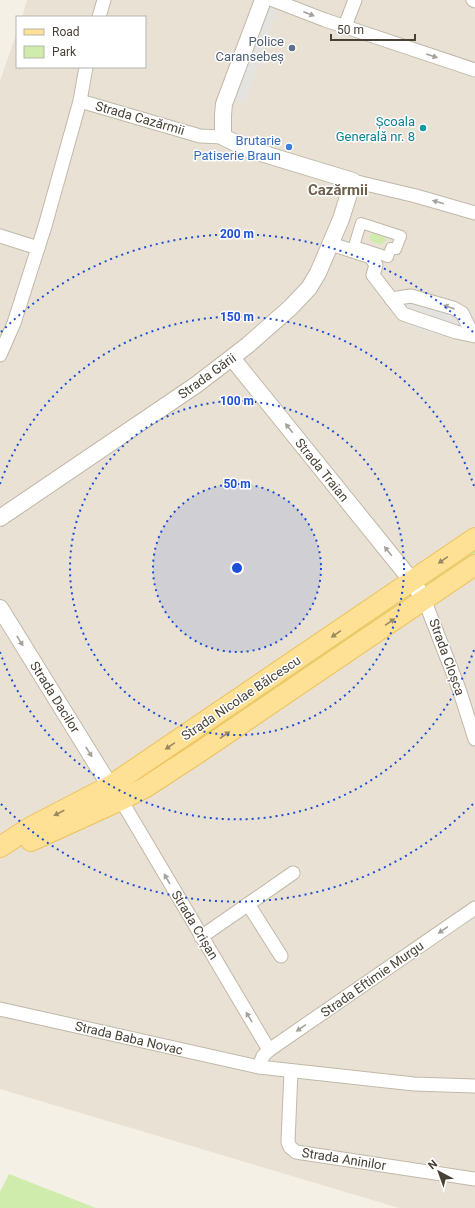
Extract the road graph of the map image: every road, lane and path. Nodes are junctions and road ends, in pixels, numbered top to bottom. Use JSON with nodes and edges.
{"nodes":[{"id":1,"x":104,"y":0,"type":"edge"},
{"id":2,"x":262,"y":0,"type":"edge"},
{"id":3,"x":273,"y":0,"type":"edge"},
{"id":4,"x":355,"y":0,"type":"edge"},
{"id":5,"x":99,"y":16,"type":"edge"},
{"id":6,"x":345,"y":26,"type":"junction"},
{"id":7,"x":86,"y":68,"type":"edge"},
{"id":8,"x":475,"y":70,"type":"edge"},
{"id":9,"x":80,"y":101,"type":"junction"},
{"id":10,"x":224,"y":137,"type":"junction"},
{"id":11,"x":353,"y":181,"type":"junction"},
{"id":12,"x":475,"y":213,"type":"edge"},
{"id":13,"x":0,"y":236,"type":"edge"},
{"id":14,"x":331,"y":244,"type":"junction"},
{"id":15,"x":354,"y":246,"type":"joint"},
{"id":16,"x":38,"y":248,"type":"junction"},
{"id":17,"x":391,"y":299,"type":"junction"},
{"id":18,"x":474,"y":336,"type":"edge"},
{"id":19,"x":0,"y":355,"type":"edge"},
{"id":20,"x":232,"y":358,"type":"junction"},
{"id":21,"x":0,"y":518,"type":"edge"},
{"id":22,"x":475,"y":538,"type":"edge"},
{"id":23,"x":475,"y":566,"type":"edge"},
{"id":24,"x":412,"y":581,"type":"junction"},
{"id":25,"x":424,"y":599,"type":"junction"},
{"id":26,"x":0,"y":608,"type":"edge"},
{"id":27,"x":475,"y":739,"type":"edge"},
{"id":28,"x":116,"y":793,"type":"junction"},
{"id":29,"x":0,"y":848,"type":"edge"},
{"id":30,"x":293,"y":873,"type":"dead end"},
{"id":31,"x":248,"y":904,"type":"junction"},
{"id":32,"x":475,"y":908,"type":"edge"},
{"id":33,"x":201,"y":937,"type":"junction"},
{"id":34,"x":281,"y":956,"type":"dead end"},
{"id":35,"x":0,"y":1009,"type":"edge"},
{"id":36,"x":269,"y":1050,"type":"junction"},
{"id":37,"x":259,"y":1067,"type":"junction"},
{"id":38,"x":291,"y":1071,"type":"junction"},
{"id":39,"x":475,"y":1086,"type":"edge"},
{"id":40,"x":475,"y":1179,"type":"edge"}],
"edges":[{"from":1,"to":5,"type":"street"},
{"from":2,"to":10,"type":"street"},
{"from":3,"to":6,"type":"street","one_way":true},
{"from":4,"to":6,"type":"street"},
{"from":6,"to":8,"type":"street","one_way":true},
{"from":7,"to":9,"type":"street","name":"Strada Cazărmii"},
{"from":9,"to":10,"type":"street","name":"Strada Cazărmii"},
{"from":9,"to":16,"type":"street","name":"Strada Cazărmii"},
{"from":10,"to":11,"type":"street","name":"Strada Cazărmii"},
{"from":12,"to":11,"type":"street","name":"Strada Cazărmii","one_way":true},
{"from":11,"to":14,"type":"street","name":"Strada Gării"},
{"from":13,"to":16,"type":"street"},
{"from":14,"to":17,"type":"street"},
{"from":14,"to":20,"type":"street","name":"Strada Gării"},
{"from":15,"to":15,"type":"street"},
{"from":16,"to":19,"type":"street","name":"Strada Cazărmii"},
{"from":17,"to":18,"type":"street"},
{"from":18,"to":17,"type":"street","one_way":true},
{"from":20,"to":21,"type":"street","name":"Strada Gării"},
{"from":24,"to":20,"type":"street","name":"Strada Traian","one_way":true},
{"from":22,"to":24,"type":"main road","name":"Strada Nicolae Bălcescu","one_way":true},
{"from":23,"to":25,"type":"main road","name":"Strada Nicolae Bălcescu"},
{"from":24,"to":25,"type":"street","name":"Strada Traian"},
{"from":24,"to":28,"type":"main road","name":"Strada Nicolae Bălcescu","one_way":true},
{"from":25,"to":27,"type":"street","name":"Strada Cloșca"},
{"from":28,"to":25,"type":"main road","name":"Strada Nicolae Bălcescu","one_way":true},
{"from":26,"to":28,"type":"street","name":"Strada Dacilor","one_way":true},
{"from":28,"to":29,"type":"main road","name":"Strada Nicolae Bălcescu"},
{"from":33,"to":28,"type":"street","name":"Strada Crișan","one_way":true},
{"from":30,"to":31,"type":"street"},
{"from":31,"to":33,"type":"street"},
{"from":31,"to":34,"type":"street"},
{"from":32,"to":36,"type":"street","name":"Strada Eftimie Murgu","one_way":true},
{"from":36,"to":33,"type":"street","name":"Strada Crișan","one_way":true},
{"from":35,"to":37,"type":"street","name":"Strada Baba Novac"},
{"from":36,"to":37,"type":"street"},
{"from":37,"to":38,"type":"street","name":"Strada Baba Novac"},
{"from":38,"to":39,"type":"street","name":"Strada Baba Novac"},
{"from":38,"to":40,"type":"street","name":"Strada Aninilor"}]}
